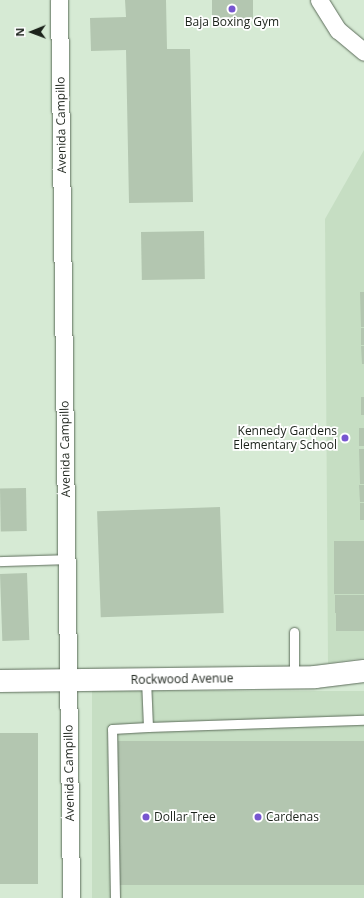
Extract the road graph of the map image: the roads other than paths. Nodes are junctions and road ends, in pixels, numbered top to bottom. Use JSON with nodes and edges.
{"nodes":[{"id":1,"x":59,"y":0,"type":"edge"},
{"id":2,"x":319,"y":0,"type":"edge"},
{"id":3,"x":364,"y":52,"type":"edge"},
{"id":4,"x":67,"y":559,"type":"junction"},
{"id":5,"x":0,"y":561,"type":"edge"},
{"id":6,"x":294,"y":632,"type":"dead end"},
{"id":7,"x":364,"y":671,"type":"edge"},
{"id":8,"x":294,"y":677,"type":"junction"},
{"id":9,"x":146,"y":679,"type":"junction"},
{"id":10,"x":68,"y":681,"type":"junction"},
{"id":11,"x":0,"y":682,"type":"edge"},
{"id":12,"x":364,"y":720,"type":"edge"},
{"id":13,"x":148,"y":727,"type":"junction"},
{"id":14,"x":71,"y":898,"type":"edge"},
{"id":15,"x":115,"y":898,"type":"edge"}],
"edges":[{"from":1,"to":4,"type":"street","name":"Avenida Campillo"},
{"from":2,"to":3,"type":"street"},
{"from":4,"to":5,"type":"lane"},
{"from":4,"to":10,"type":"street","name":"Avenida Campillo"},
{"from":6,"to":8,"type":"lane"},
{"from":7,"to":8,"type":"street","name":"Rockwood Avenue"},
{"from":8,"to":9,"type":"street","name":"Rockwood Avenue"},
{"from":9,"to":10,"type":"street","name":"Rockwood Avenue"},
{"from":9,"to":13,"type":"lane"},
{"from":10,"to":11,"type":"street","name":"Rockwood Avenue"},
{"from":10,"to":14,"type":"street","name":"Avenida Campillo"},
{"from":12,"to":13,"type":"lane"},
{"from":13,"to":15,"type":"lane"}]}
